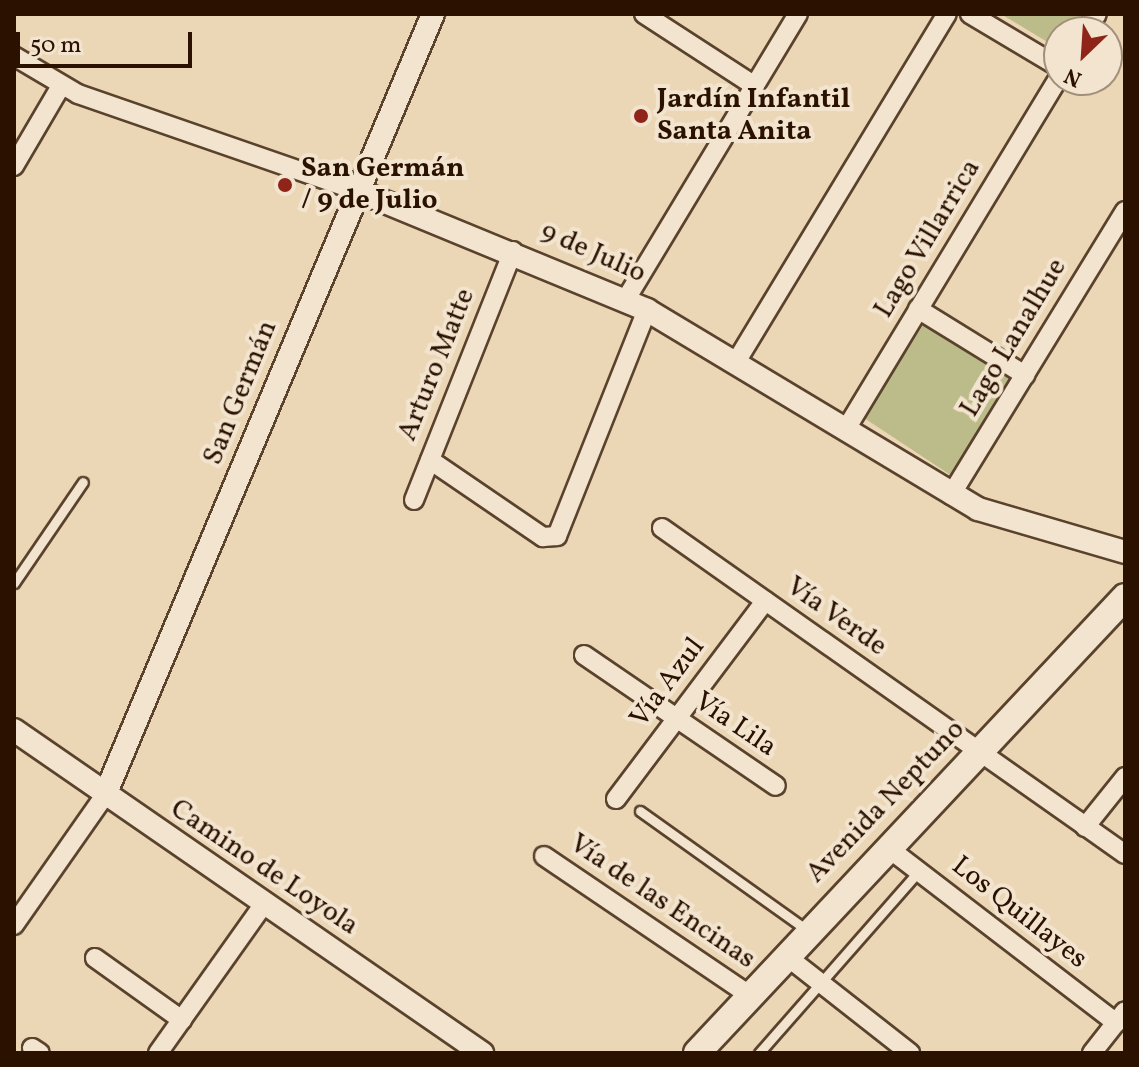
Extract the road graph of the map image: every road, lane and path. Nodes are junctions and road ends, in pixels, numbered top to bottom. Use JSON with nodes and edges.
{"nodes":[{"id":1,"x":433,"y":14,"type":"edge"},
{"id":2,"x":644,"y":14,"type":"edge"},
{"id":3,"x":798,"y":14,"type":"edge"},
{"id":4,"x":947,"y":14,"type":"edge"},
{"id":5,"x":970,"y":14,"type":"edge"},
{"id":6,"x":14,"y":56,"type":"edge"},
{"id":7,"x":1043,"y":57,"type":"edge"},
{"id":8,"x":61,"y":86,"type":"junction"},
{"id":9,"x":755,"y":86,"type":"junction"},
{"id":10,"x":1047,"y":96,"type":"edge"},
{"id":11,"x":14,"y":166,"type":"edge"},
{"id":12,"x":356,"y":190,"type":"junction"},
{"id":13,"x":1125,"y":211,"type":"edge"},
{"id":14,"x":513,"y":251,"type":"junction"},
{"id":15,"x":626,"y":299,"type":"junction"},
{"id":16,"x":918,"y":309,"type":"junction"},
{"id":17,"x":647,"y":310,"type":"junction"},
{"id":18,"x":736,"y":362,"type":"junction"},
{"id":19,"x":1025,"y":375,"type":"junction"},
{"id":20,"x":846,"y":429,"type":"junction"},
{"id":21,"x":430,"y":460,"type":"junction"},
{"id":22,"x":83,"y":482,"type":"dead end"},
{"id":23,"x":951,"y":495,"type":"junction"},
{"id":24,"x":414,"y":500,"type":"dead end"},
{"id":25,"x":662,"y":528,"type":"dead end"},
{"id":26,"x":1125,"y":552,"type":"edge"},
{"id":27,"x":14,"y":583,"type":"edge"},
{"id":28,"x":1125,"y":597,"type":"edge"},
{"id":29,"x":765,"y":601,"type":"junction"},
{"id":30,"x":584,"y":655,"type":"dead end"},
{"id":31,"x":677,"y":718,"type":"junction"},
{"id":32,"x":14,"y":730,"type":"edge"},
{"id":33,"x":979,"y":752,"type":"junction"},
{"id":34,"x":1125,"y":777,"type":"edge"},
{"id":35,"x":776,"y":786,"type":"dead end"},
{"id":36,"x":105,"y":795,"type":"junction"},
{"id":37,"x":616,"y":799,"type":"dead end"},
{"id":38,"x":640,"y":811,"type":"dead end"},
{"id":39,"x":1085,"y":827,"type":"junction"},
{"id":40,"x":887,"y":847,"type":"junction"},
{"id":41,"x":1125,"y":854,"type":"edge"},
{"id":42,"x":544,"y":856,"type":"dead end"},
{"id":43,"x":919,"y":871,"type":"junction"},
{"id":44,"x":264,"y":904,"type":"junction"},
{"id":45,"x":14,"y":925,"type":"edge"},
{"id":46,"x":808,"y":931,"type":"junction"},
{"id":47,"x":785,"y":955,"type":"junction"},
{"id":48,"x":95,"y":958,"type":"dead end"},
{"id":49,"x":820,"y":982,"type":"junction"},
{"id":50,"x":748,"y":994,"type":"junction"},
{"id":51,"x":1120,"y":1017,"type":"edge"},
{"id":52,"x":182,"y":1020,"type":"junction"},
{"id":53,"x":158,"y":1053,"type":"edge"},
{"id":54,"x":482,"y":1053,"type":"edge"},
{"id":55,"x":697,"y":1053,"type":"edge"},
{"id":56,"x":759,"y":1053,"type":"edge"},
{"id":57,"x":910,"y":1053,"type":"edge"},
{"id":58,"x":1092,"y":1053,"type":"edge"}],
"edges":[{"from":1,"to":12,"type":"street","name":"San Germán"},
{"from":2,"to":9,"type":"street"},
{"from":3,"to":9,"type":"street"},
{"from":4,"to":18,"type":"street"},
{"from":5,"to":7,"type":"street"},
{"from":6,"to":8,"type":"street","name":"9 de Julio"},
{"from":8,"to":11,"type":"street"},
{"from":8,"to":12,"type":"street","name":"9 de Julio"},
{"from":9,"to":15,"type":"street"},
{"from":10,"to":16,"type":"street","name":"Lago Villarrica"},
{"from":12,"to":14,"type":"street","name":"9 de Julio"},
{"from":12,"to":36,"type":"street","name":"San Germán"},
{"from":13,"to":19,"type":"street","name":"Lago Lanalhue"},
{"from":14,"to":15,"type":"street","name":"9 de Julio"},
{"from":14,"to":21,"type":"street","name":"Arturo Matte"},
{"from":15,"to":17,"type":"street","name":"9 de Julio"},
{"from":16,"to":19,"type":"street"},
{"from":16,"to":20,"type":"street","name":"Lago Villarrica"},
{"from":17,"to":18,"type":"street","name":"9 de Julio"},
{"from":17,"to":21,"type":"street"},
{"from":18,"to":20,"type":"street","name":"9 de Julio"},
{"from":19,"to":23,"type":"street","name":"Lago Lanalhue"},
{"from":20,"to":23,"type":"street","name":"9 de Julio"},
{"from":21,"to":24,"type":"street","name":"Arturo Matte"},
{"from":22,"to":27,"type":"lane"},
{"from":23,"to":26,"type":"street","name":"9 de Julio"},
{"from":25,"to":29,"type":"street","name":"Vía Verde"},
{"from":28,"to":33,"type":"main road","name":"Avenida Neptuno"},
{"from":29,"to":31,"type":"street","name":"Vía Azul"},
{"from":29,"to":33,"type":"street","name":"Vía Verde"},
{"from":30,"to":31,"type":"street","name":"Vía Lila"},
{"from":31,"to":35,"type":"street","name":"Vía Lila"},
{"from":31,"to":37,"type":"street","name":"Vía Azul"},
{"from":32,"to":36,"type":"street","name":"Camino de Loyola"},
{"from":33,"to":39,"type":"street","name":"Vía Verde"},
{"from":33,"to":40,"type":"main road","name":"Avenida Neptuno"},
{"from":34,"to":39,"type":"street"},
{"from":36,"to":44,"type":"street","name":"Camino de Loyola"},
{"from":36,"to":45,"type":"street"},
{"from":38,"to":46,"type":"lane"},
{"from":39,"to":41,"type":"street","name":"Vía Verde"},
{"from":40,"to":43,"type":"street","name":"Los Quillayes"},
{"from":40,"to":46,"type":"main road","name":"Avenida Neptuno"},
{"from":42,"to":50,"type":"street","name":"Vía de las Encinas"},
{"from":43,"to":49,"type":"lane"},
{"from":43,"to":51,"type":"street","name":"Los Quillayes"},
{"from":44,"to":52,"type":"street"},
{"from":44,"to":54,"type":"street","name":"Camino de Loyola"},
{"from":46,"to":47,"type":"main road","name":"Avenida Neptuno"},
{"from":47,"to":49,"type":"street"},
{"from":47,"to":50,"type":"main road","name":"Avenida Neptuno"},
{"from":48,"to":52,"type":"street"},
{"from":49,"to":56,"type":"lane"},
{"from":49,"to":57,"type":"street"},
{"from":50,"to":55,"type":"main road","name":"Avenida Neptuno"},
{"from":51,"to":58,"type":"street"},
{"from":52,"to":53,"type":"street"}]}
